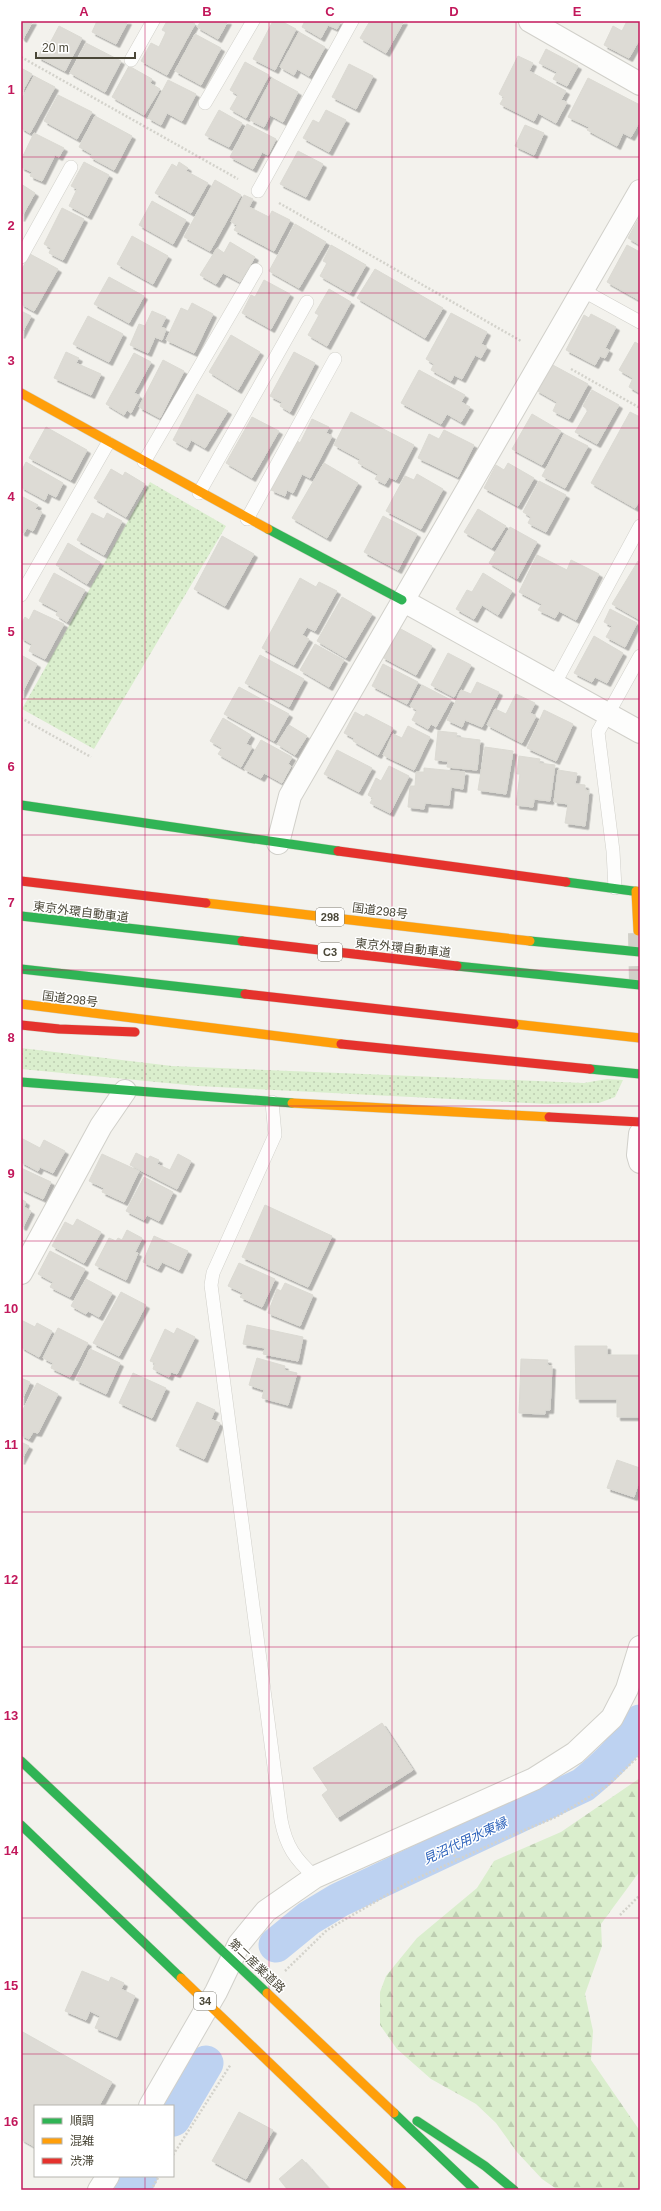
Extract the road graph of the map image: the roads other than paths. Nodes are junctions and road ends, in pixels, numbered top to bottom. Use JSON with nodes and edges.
{"nodes":[{"id":1,"x":153,"y":21,"type":"edge"},
{"id":2,"x":253,"y":21,"type":"edge"},
{"id":3,"x":352,"y":21,"type":"edge"},
{"id":4,"x":530,"y":21,"type":"edge"},
{"id":5,"x":132,"y":60,"type":"dead end"},
{"id":6,"x":640,"y":84,"type":"edge"},
{"id":7,"x":204,"y":103,"type":"dead end"},
{"id":8,"x":71,"y":166,"type":"dead end"},
{"id":9,"x":258,"y":191,"type":"road end"},
{"id":10,"x":640,"y":191,"type":"edge"},
{"id":11,"x":21,"y":257,"type":"edge"},
{"id":12,"x":256,"y":270,"type":"dead end"},
{"id":13,"x":582,"y":290,"type":"junction"},
{"id":14,"x":307,"y":302,"type":"dead end"},
{"id":15,"x":640,"y":322,"type":"edge"},
{"id":16,"x":335,"y":360,"type":"dead end"},
{"id":17,"x":21,"y":393,"type":"edge"},
{"id":18,"x":108,"y":443,"type":"junction"},
{"id":19,"x":144,"y":462,"type":"junction"},
{"id":20,"x":199,"y":493,"type":"junction"},
{"id":21,"x":247,"y":520,"type":"junction"},
{"id":22,"x":640,"y":526,"type":"edge"},
{"id":23,"x":21,"y":595,"type":"edge"},
{"id":24,"x":402,"y":600,"type":"junction"},
{"id":25,"x":640,"y":656,"type":"edge"},
{"id":26,"x":554,"y":685,"type":"junction"},
{"id":27,"x":607,"y":714,"type":"junction"},
{"id":28,"x":640,"y":732,"type":"edge"},
{"id":29,"x":21,"y":805,"type":"edge"},
{"id":30,"x":278,"y":843,"type":"junction"},
{"id":31,"x":21,"y":880,"type":"edge"},
{"id":32,"x":121,"y":883,"type":"dead end"},
{"id":33,"x":615,"y":888,"type":"junction"},
{"id":34,"x":638,"y":892,"type":"edge"},
{"id":35,"x":297,"y":913,"type":"junction"},
{"id":36,"x":21,"y":916,"type":"edge"},
{"id":37,"x":638,"y":931,"type":"dead end"},
{"id":38,"x":640,"y":952,"type":"edge"},
{"id":39,"x":21,"y":969,"type":"edge"},
{"id":40,"x":640,"y":985,"type":"edge"},
{"id":41,"x":21,"y":1004,"type":"edge"},
{"id":42,"x":21,"y":1025,"type":"edge"},
{"id":43,"x":145,"y":1033,"type":"dead end"},
{"id":44,"x":184,"y":1034,"type":"dead end"},
{"id":45,"x":286,"y":1038,"type":"junction"},
{"id":46,"x":640,"y":1038,"type":"edge"},
{"id":47,"x":640,"y":1074,"type":"edge"},
{"id":48,"x":21,"y":1082,"type":"edge"},
{"id":49,"x":125,"y":1091,"type":"junction"},
{"id":50,"x":272,"y":1102,"type":"junction"},
{"id":51,"x":640,"y":1122,"type":"edge"},
{"id":52,"x":640,"y":1134,"type":"edge"},
{"id":53,"x":640,"y":1162,"type":"edge"},
{"id":54,"x":21,"y":1272,"type":"edge"},
{"id":55,"x":640,"y":1647,"type":"edge"},
{"id":56,"x":21,"y":1761,"type":"edge"},
{"id":57,"x":21,"y":1825,"type":"edge"},
{"id":58,"x":315,"y":1877,"type":"junction"},
{"id":59,"x":231,"y":1958,"type":"junction"},
{"id":60,"x":209,"y":2004,"type":"junction"},
{"id":61,"x":370,"y":2089,"type":"junction"},
{"id":62,"x":151,"y":2105,"type":"edge"},
{"id":63,"x":107,"y":2177,"type":"edge"},
{"id":64,"x":388,"y":2177,"type":"junction"},
{"id":65,"x":98,"y":2190,"type":"edge"},
{"id":66,"x":395,"y":2190,"type":"edge"},
{"id":67,"x":402,"y":2190,"type":"edge"},
{"id":68,"x":476,"y":2190,"type":"edge"},
{"id":69,"x":514,"y":2190,"type":"edge"}],
"edges":[{"from":1,"to":5,"type":"lane"},
{"from":2,"to":7,"type":"lane"},
{"from":3,"to":9,"type":"lane"},
{"from":4,"to":6,"type":"street"},
{"from":8,"to":11,"type":"lane"},
{"from":10,"to":13,"type":"street"},
{"from":12,"to":19,"type":"lane"},
{"from":13,"to":15,"type":"lane"},
{"from":13,"to":24,"type":"street"},
{"from":14,"to":20,"type":"lane"},
{"from":16,"to":21,"type":"lane"},
{"from":17,"to":18,"type":"main road"},
{"from":18,"to":19,"type":"main road"},
{"from":18,"to":23,"type":"lane"},
{"from":19,"to":20,"type":"main road"},
{"from":20,"to":21,"type":"main road"},
{"from":21,"to":24,"type":"main road"},
{"from":22,"to":26,"type":"lane"},
{"from":24,"to":26,"type":"street"},
{"from":24,"to":30,"type":"street"},
{"from":25,"to":27,"type":"lane"},
{"from":26,"to":27,"type":"street"},
{"from":27,"to":28,"type":"street"},
{"from":27,"to":33,"type":"lane"},
{"from":29,"to":30,"type":"main road"},
{"from":30,"to":33,"type":"main road"},
{"from":31,"to":35,"type":"main road","name":"国道298号","number":"298"},
{"from":32,"to":35,"type":"main road","number":"298"},
{"from":33,"to":34,"type":"main road"},
{"from":34,"to":37,"type":"main road"},
{"from":35,"to":38,"type":"main road","name":"国道298号","number":"298"},
{"from":36,"to":40,"type":"main road","name":"東京外環自動車道","number":"C3"},
{"from":39,"to":46,"type":"main road"},
{"from":41,"to":45,"type":"main road","name":"国道298号"},
{"from":42,"to":43,"type":"main road"},
{"from":44,"to":45,"type":"main road"},
{"from":45,"to":47,"type":"main road","name":"国道298号"},
{"from":48,"to":49,"type":"main road"},
{"from":49,"to":50,"type":"main road"},
{"from":49,"to":54,"type":"street"},
{"from":50,"to":51,"type":"main road"},
{"from":50,"to":58,"type":"lane"},
{"from":52,"to":53,"type":"street"},
{"from":55,"to":58,"type":"street"},
{"from":56,"to":59,"type":"main road","name":"第二産業道路"},
{"from":57,"to":60,"type":"main road","number":"34"},
{"from":58,"to":59,"type":"street"},
{"from":59,"to":60,"type":"street"},
{"from":59,"to":61,"type":"main road","name":"第二産業道路"},
{"from":60,"to":62,"type":"street"},
{"from":60,"to":64,"type":"main road","number":"34"},
{"from":61,"to":68,"type":"main road","name":"第二産業道路"},
{"from":61,"to":69,"type":"main road"},
{"from":63,"to":65,"type":"street"},
{"from":64,"to":66,"type":"main road","number":"34"},
{"from":64,"to":67,"type":"main road","number":"34"}]}
